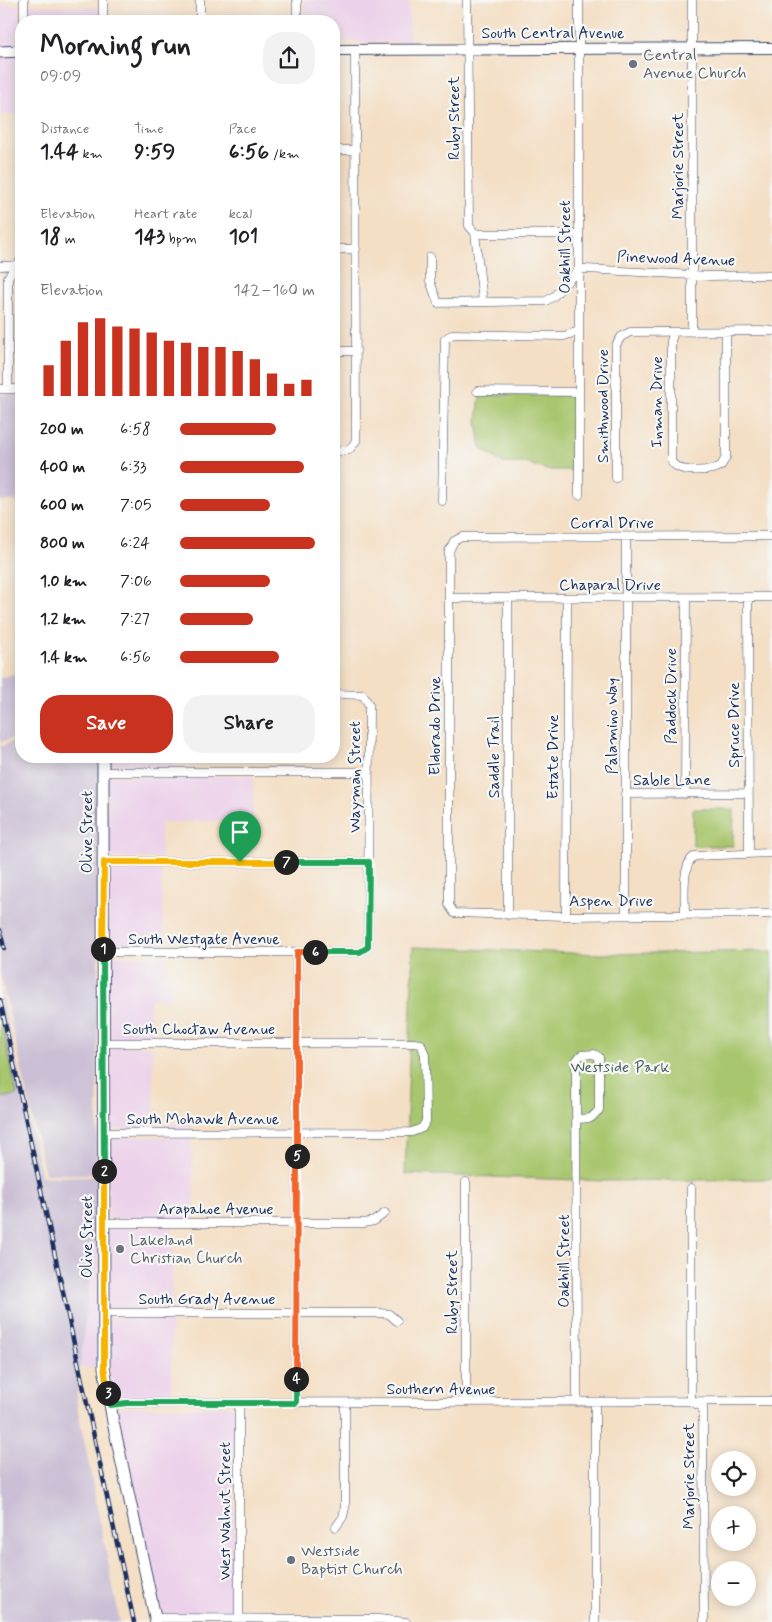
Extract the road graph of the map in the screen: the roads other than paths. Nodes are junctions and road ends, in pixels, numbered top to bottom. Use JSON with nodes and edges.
{"nodes":[{"id":1,"x":24,"y":0,"type":"edge"},
{"id":2,"x":103,"y":0,"type":"edge"},
{"id":3,"x":200,"y":0,"type":"edge"},
{"id":4,"x":297,"y":0,"type":"edge"},
{"id":5,"x":467,"y":0,"type":"edge"},
{"id":6,"x":579,"y":0,"type":"edge"},
{"id":7,"x":692,"y":0,"type":"edge"},
{"id":8,"x":24,"y":15,"type":"edge"},
{"id":9,"x":103,"y":15,"type":"edge"},
{"id":10,"x":200,"y":15,"type":"edge"},
{"id":11,"x":297,"y":15,"type":"edge"},
{"id":12,"x":772,"y":48,"type":"edge"},
{"id":13,"x":579,"y":49,"type":"junction"},
{"id":14,"x":691,"y":49,"type":"junction"},
{"id":15,"x":340,"y":50,"type":"edge"},
{"id":16,"x":354,"y":50,"type":"junction"},
{"id":17,"x":467,"y":50,"type":"junction"},
{"id":18,"x":15,"y":51,"type":"edge"},
{"id":19,"x":0,"y":52,"type":"edge"},
{"id":20,"x":340,"y":150,"type":"edge"},
{"id":21,"x":356,"y":150,"type":"junction"},
{"id":22,"x":475,"y":233,"type":"junction"},
{"id":23,"x":579,"y":234,"type":"junction"},
{"id":24,"x":340,"y":249,"type":"edge"},
{"id":25,"x":356,"y":249,"type":"junction"},
{"id":26,"x":430,"y":257,"type":"dead end"},
{"id":27,"x":15,"y":264,"type":"edge"},
{"id":28,"x":0,"y":266,"type":"edge"},
{"id":29,"x":15,"y":269,"type":"edge"},
{"id":30,"x":579,"y":269,"type":"junction"},
{"id":31,"x":692,"y":275,"type":"junction"},
{"id":32,"x":772,"y":275,"type":"edge"},
{"id":33,"x":483,"y":302,"type":"junction"},
{"id":34,"x":579,"y":331,"type":"junction"},
{"id":35,"x":726,"y":331,"type":"junction"},
{"id":36,"x":772,"y":331,"type":"edge"},
{"id":37,"x":674,"y":332,"type":"junction"},
{"id":38,"x":692,"y":332,"type":"junction"},
{"id":39,"x":340,"y":351,"type":"edge"},
{"id":40,"x":356,"y":351,"type":"junction"},
{"id":41,"x":4,"y":389,"type":"edge"},
{"id":42,"x":477,"y":391,"type":"dead end"},
{"id":43,"x":579,"y":392,"type":"junction"},
{"id":44,"x":340,"y":451,"type":"edge"},
{"id":45,"x":616,"y":478,"type":"dead end"},
{"id":46,"x":579,"y":495,"type":"dead end"},
{"id":47,"x":442,"y":500,"type":"dead end"},
{"id":48,"x":772,"y":536,"type":"edge"},
{"id":49,"x":626,"y":537,"type":"junction"},
{"id":50,"x":454,"y":541,"type":"joint"},
{"id":51,"x":772,"y":597,"type":"edge"},
{"id":52,"x":449,"y":598,"type":"junction"},
{"id":53,"x":567,"y":598,"type":"junction"},
{"id":54,"x":626,"y":598,"type":"junction"},
{"id":55,"x":686,"y":598,"type":"junction"},
{"id":56,"x":748,"y":598,"type":"junction"},
{"id":57,"x":508,"y":599,"type":"junction"},
{"id":58,"x":340,"y":694,"type":"edge"},
{"id":59,"x":103,"y":763,"type":"edge"},
{"id":60,"x":103,"y":772,"type":"junction"},
{"id":61,"x":369,"y":772,"type":"junction"},
{"id":62,"x":748,"y":793,"type":"junction"},
{"id":63,"x":625,"y":794,"type":"junction"},
{"id":64,"x":685,"y":794,"type":"junction"},
{"id":65,"x":749,"y":853,"type":"junction"},
{"id":66,"x":772,"y":853,"type":"edge"},
{"id":67,"x":104,"y":862,"type":"junction"},
{"id":68,"x":369,"y":862,"type":"junction"},
{"id":69,"x":452,"y":911,"type":"joint"},
{"id":70,"x":772,"y":914,"type":"edge"},
{"id":71,"x":508,"y":915,"type":"junction"},
{"id":72,"x":626,"y":915,"type":"junction"},
{"id":73,"x":685,"y":915,"type":"junction"},
{"id":74,"x":566,"y":916,"type":"junction"},
{"id":75,"x":365,"y":950,"type":"joint"},
{"id":76,"x":103,"y":952,"type":"junction"},
{"id":77,"x":297,"y":952,"type":"junction"},
{"id":78,"x":103,"y":1043,"type":"junction"},
{"id":79,"x":296,"y":1043,"type":"junction"},
{"id":80,"x":578,"y":1119,"type":"junction"},
{"id":81,"x":422,"y":1128,"type":"joint"},
{"id":82,"x":104,"y":1133,"type":"junction"},
{"id":83,"x":297,"y":1133,"type":"junction"},
{"id":84,"x":466,"y":1182,"type":"dead end"},
{"id":85,"x":691,"y":1188,"type":"dead end"},
{"id":86,"x":385,"y":1213,"type":"dead end"},
{"id":87,"x":104,"y":1223,"type":"junction"},
{"id":88,"x":296,"y":1223,"type":"junction"},
{"id":89,"x":104,"y":1313,"type":"junction"},
{"id":90,"x":296,"y":1313,"type":"junction"},
{"id":91,"x":397,"y":1321,"type":"dead end"},
{"id":92,"x":772,"y":1401,"type":"edge"},
{"id":93,"x":466,"y":1402,"type":"junction"},
{"id":94,"x":578,"y":1402,"type":"junction"},
{"id":95,"x":595,"y":1402,"type":"junction"},
{"id":96,"x":691,"y":1402,"type":"junction"},
{"id":97,"x":239,"y":1403,"type":"junction"},
{"id":98,"x":296,"y":1403,"type":"junction"},
{"id":99,"x":345,"y":1403,"type":"junction"},
{"id":100,"x":110,"y":1405,"type":"junction"},
{"id":101,"x":336,"y":1527,"type":"dead end"},
{"id":102,"x":239,"y":1618,"type":"junction"},
{"id":103,"x":155,"y":1620,"type":"edge"},
{"id":104,"x":298,"y":1620,"type":"edge"},
{"id":105,"x":401,"y":1622,"type":"edge"},
{"id":106,"x":594,"y":1622,"type":"edge"},
{"id":107,"x":704,"y":1622,"type":"edge"}],
"edges":[{"from":1,"to":8,"type":"street"},
{"from":2,"to":9,"type":"street"},
{"from":3,"to":10,"type":"street"},
{"from":4,"to":11,"type":"street"},
{"from":5,"to":17,"type":"street","name":"Ruby Street"},
{"from":6,"to":13,"type":"street","name":"Oakhill Street"},
{"from":7,"to":14,"type":"street","name":"Marjorie Street"},
{"from":12,"to":14,"type":"street","name":"South Central Avenue"},
{"from":13,"to":14,"type":"street","name":"South Central Avenue"},
{"from":13,"to":17,"type":"street","name":"South Central Avenue"},
{"from":13,"to":23,"type":"street","name":"Oakhill Street"},
{"from":14,"to":31,"type":"street","name":"Marjorie Street"},
{"from":15,"to":16,"type":"street","name":"South Central Avenue"},
{"from":16,"to":17,"type":"street","name":"South Central Avenue"},
{"from":16,"to":21,"type":"street"},
{"from":17,"to":22,"type":"street","name":"Ruby Street"},
{"from":18,"to":19,"type":"main road"},
{"from":20,"to":21,"type":"street"},
{"from":21,"to":25,"type":"street"},
{"from":22,"to":23,"type":"street"},
{"from":22,"to":33,"type":"street","name":"Ruby Street"},
{"from":23,"to":30,"type":"street","name":"Oakhill Street"},
{"from":24,"to":25,"type":"street"},
{"from":25,"to":40,"type":"street"},
{"from":26,"to":33,"type":"street"},
{"from":27,"to":28,"type":"street"},
{"from":29,"to":41,"type":"street"},
{"from":30,"to":31,"type":"street","name":"Pinewood Avenue"},
{"from":30,"to":33,"type":"street"},
{"from":30,"to":34,"type":"street","name":"Oakhill Street"},
{"from":31,"to":32,"type":"street","name":"Pinewood Avenue"},
{"from":31,"to":38,"type":"street","name":"Marjorie Street"},
{"from":34,"to":43,"type":"street","name":"Oakhill Street"},
{"from":34,"to":47,"type":"street"},
{"from":35,"to":36,"type":"street","name":"Smithwood Drive"},
{"from":35,"to":37,"type":"street","name":"Inman Drive"},
{"from":35,"to":38,"type":"street","name":"Smithwood Drive"},
{"from":37,"to":38,"type":"street","name":"Smithwood Drive"},
{"from":37,"to":45,"type":"street","name":"Smithwood Drive"},
{"from":39,"to":40,"type":"street"},
{"from":40,"to":44,"type":"street"},
{"from":42,"to":43,"type":"street"},
{"from":43,"to":46,"type":"street","name":"Oakhill Street"},
{"from":48,"to":49,"type":"street","name":"Corral Drive"},
{"from":49,"to":50,"type":"street","name":"Corral Drive"},
{"from":49,"to":54,"type":"street","name":"Palamino Way"},
{"from":50,"to":52,"type":"street","name":"Eldorado Drive"},
{"from":51,"to":56,"type":"street","name":"Chaparal Drive"},
{"from":52,"to":57,"type":"street","name":"Chaparal Drive"},
{"from":52,"to":69,"type":"street","name":"Eldorado Drive"},
{"from":53,"to":54,"type":"street","name":"Chaparal Drive"},
{"from":53,"to":57,"type":"street","name":"Chaparal Drive"},
{"from":53,"to":74,"type":"street","name":"Estate Drive"},
{"from":54,"to":55,"type":"street","name":"Chaparal Drive"},
{"from":54,"to":63,"type":"street","name":"Palamino Way"},
{"from":55,"to":56,"type":"street","name":"Chaparal Drive"},
{"from":55,"to":64,"type":"street","name":"Paddock Drive"},
{"from":56,"to":62,"type":"street","name":"Spruce Drive"},
{"from":57,"to":71,"type":"street","name":"Saddle Trail"},
{"from":58,"to":61,"type":"street","name":"Wayman Street"},
{"from":59,"to":60,"type":"main road","name":"Olive Street"},
{"from":60,"to":61,"type":"street"},
{"from":60,"to":67,"type":"main road","name":"Olive Street"},
{"from":61,"to":68,"type":"street","name":"Wayman Street"},
{"from":62,"to":64,"type":"street","name":"Sable Lane"},
{"from":62,"to":65,"type":"street","name":"Spruce Drive"},
{"from":63,"to":64,"type":"street","name":"Sable Lane"},
{"from":63,"to":72,"type":"street","name":"Palamino Way"},
{"from":65,"to":66,"type":"street"},
{"from":65,"to":73,"type":"street"},
{"from":67,"to":68,"type":"street"},
{"from":67,"to":76,"type":"main road","name":"Olive Street"},
{"from":68,"to":75,"type":"street","name":"Wayman Street"},
{"from":69,"to":71,"type":"street","name":"Aspen Drive"},
{"from":70,"to":73,"type":"street","name":"Aspen Drive"},
{"from":71,"to":74,"type":"street","name":"Aspen Drive"},
{"from":72,"to":73,"type":"street","name":"Aspen Drive"},
{"from":72,"to":74,"type":"street","name":"Aspen Drive"},
{"from":75,"to":77,"type":"street","name":"South Westgate Avenue"},
{"from":76,"to":77,"type":"street","name":"South Westgate Avenue"},
{"from":76,"to":78,"type":"main road","name":"Olive Street"},
{"from":77,"to":79,"type":"street"},
{"from":78,"to":79,"type":"street","name":"South Choctaw Avenue"},
{"from":78,"to":82,"type":"main road","name":"Olive Street"},
{"from":79,"to":81,"type":"street","name":"South Choctaw Avenue"},
{"from":79,"to":83,"type":"street"},
{"from":80,"to":80,"type":"street","name":"Oakhill Street"},
{"from":80,"to":94,"type":"street","name":"Oakhill Street"},
{"from":81,"to":83,"type":"street","name":"South Mohawk Avenue"},
{"from":82,"to":83,"type":"street","name":"South Mohawk Avenue"},
{"from":82,"to":87,"type":"main road","name":"Olive Street"},
{"from":83,"to":88,"type":"street"},
{"from":84,"to":93,"type":"street","name":"Ruby Street"},
{"from":85,"to":96,"type":"street","name":"Marjorie Street"},
{"from":86,"to":88,"type":"street","name":"Arapahoe Avenue"},
{"from":87,"to":88,"type":"street","name":"Arapahoe Avenue"},
{"from":87,"to":89,"type":"main road","name":"Olive Street"},
{"from":88,"to":90,"type":"street"},
{"from":89,"to":90,"type":"street","name":"South Grady Avenue"},
{"from":89,"to":100,"type":"main road","name":"Olive Street"},
{"from":90,"to":91,"type":"street","name":"South Grady Avenue"},
{"from":90,"to":98,"type":"street"},
{"from":92,"to":96,"type":"street","name":"Southern Avenue"},
{"from":93,"to":94,"type":"street","name":"Southern Avenue"},
{"from":93,"to":99,"type":"street","name":"Southern Avenue"},
{"from":94,"to":95,"type":"street","name":"Southern Avenue"},
{"from":95,"to":96,"type":"street","name":"Southern Avenue"},
{"from":95,"to":106,"type":"street"},
{"from":96,"to":107,"type":"street","name":"Marjorie Street"},
{"from":97,"to":98,"type":"street","name":"Southern Avenue"},
{"from":97,"to":100,"type":"street","name":"Southern Avenue"},
{"from":97,"to":102,"type":"street","name":"West Walnut Street"},
{"from":98,"to":99,"type":"street","name":"Southern Avenue"},
{"from":99,"to":101,"type":"street"},
{"from":100,"to":103,"type":"main road","name":"Olive Street"},
{"from":102,"to":103,"type":"street"},
{"from":102,"to":104,"type":"street"},
{"from":104,"to":105,"type":"street"}]}
